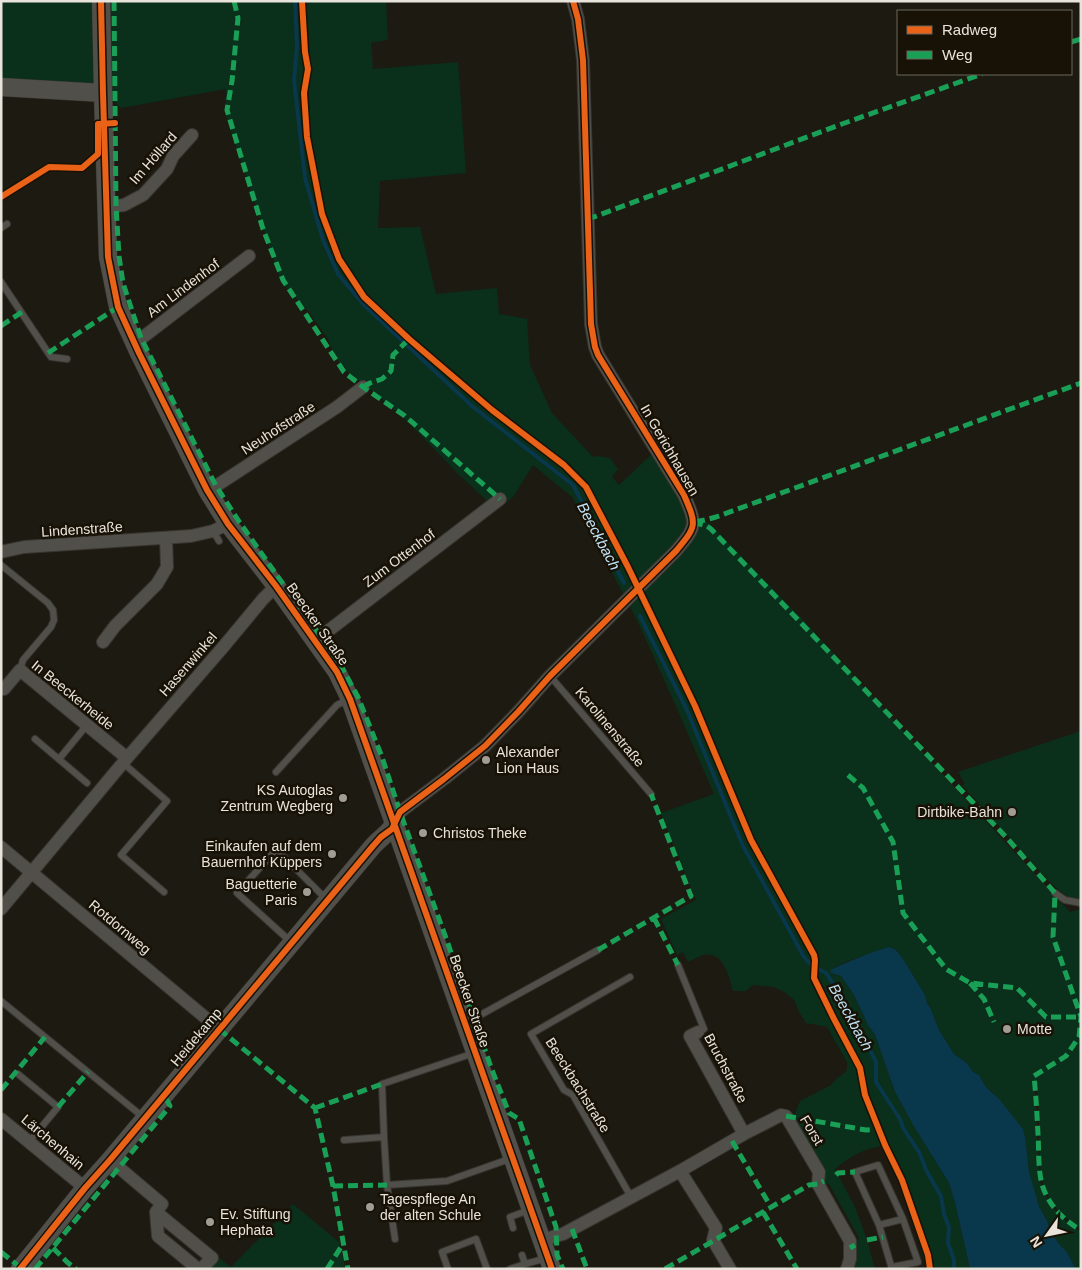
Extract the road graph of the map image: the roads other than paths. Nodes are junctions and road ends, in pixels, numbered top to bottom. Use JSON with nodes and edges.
{"nodes":[{"id":1,"x":102,"y":1,"type":"edge"},
{"id":2,"x":573,"y":1,"type":"edge"},
{"id":3,"x":1,"y":87,"type":"edge"},
{"id":4,"x":103,"y":93,"type":"junction"},
{"id":5,"x":192,"y":135,"type":"dead end"},
{"id":6,"x":107,"y":206,"type":"junction"},
{"id":7,"x":249,"y":256,"type":"dead end"},
{"id":8,"x":1,"y":282,"type":"edge"},
{"id":9,"x":134,"y":344,"type":"junction"},
{"id":10,"x":67,"y":359,"type":"dead end"},
{"id":11,"x":363,"y":387,"type":"dead end"},
{"id":12,"x":207,"y":490,"type":"junction"},
{"id":13,"x":500,"y":499,"type":"dead end"},
{"id":14,"x":220,"y":532,"type":"junction"},
{"id":15,"x":166,"y":538,"type":"junction"},
{"id":16,"x":1,"y":552,"type":"edge"},
{"id":17,"x":1,"y":565,"type":"edge"},
{"id":18,"x":276,"y":586,"type":"junction"},
{"id":19,"x":315,"y":640,"type":"junction"},
{"id":20,"x":103,"y":642,"type":"dead end"},
{"id":21,"x":20,"y":670,"type":"junction"},
{"id":22,"x":550,"y":676,"type":"junction"},
{"id":23,"x":4,"y":689,"type":"dead end"},
{"id":24,"x":350,"y":699,"type":"junction"},
{"id":25,"x":87,"y":725,"type":"junction"},
{"id":26,"x":34,"y":739,"type":"dead end"},
{"id":27,"x":59,"y":759,"type":"junction"},
{"id":28,"x":125,"y":760,"type":"junction"},
{"id":29,"x":276,"y":772,"type":"dead end"},
{"id":30,"x":87,"y":783,"type":"dead end"},
{"id":31,"x":651,"y":794,"type":"dead end"},
{"id":32,"x":394,"y":824,"type":"junction"},
{"id":33,"x":1,"y":847,"type":"edge"},
{"id":34,"x":32,"y":872,"type":"junction"},
{"id":35,"x":164,"y":892,"type":"dead end"},
{"id":36,"x":1055,"y":893,"type":"dead end"},
{"id":37,"x":327,"y":900,"type":"junction"},
{"id":38,"x":1081,"y":903,"type":"edge"},
{"id":39,"x":1,"y":909,"type":"edge"},
{"id":40,"x":292,"y":943,"type":"junction"},
{"id":41,"x":598,"y":950,"type":"dead end"},
{"id":42,"x":678,"y":965,"type":"dead end"},
{"id":43,"x":630,"y":977,"type":"dead end"},
{"id":44,"x":1,"y":1000,"type":"edge"},
{"id":45,"x":465,"y":1024,"type":"junction"},
{"id":46,"x":219,"y":1029,"type":"junction"},
{"id":47,"x":698,"y":1032,"type":"joint"},
{"id":48,"x":475,"y":1052,"type":"junction"},
{"id":49,"x":18,"y":1074,"type":"dead end"},
{"id":50,"x":1,"y":1119,"type":"edge"},
{"id":51,"x":145,"y":1119,"type":"junction"},
{"id":52,"x":744,"y":1134,"type":"junction"},
{"id":53,"x":384,"y":1138,"type":"junction"},
{"id":54,"x":344,"y":1140,"type":"dead end"},
{"id":55,"x":29,"y":1142,"type":"junction"},
{"id":56,"x":512,"y":1158,"type":"junction"},
{"id":57,"x":110,"y":1160,"type":"junction"},
{"id":58,"x":680,"y":1171,"type":"junction"},
{"id":59,"x":387,"y":1185,"type":"junction"},
{"id":60,"x":86,"y":1188,"type":"junction"},
{"id":61,"x":631,"y":1197,"type":"junction"},
{"id":62,"x":531,"y":1210,"type":"junction"},
{"id":63,"x":156,"y":1212,"type":"junction"},
{"id":64,"x":903,"y":1219,"type":"junction"},
{"id":65,"x":879,"y":1225,"type":"junction"},
{"id":66,"x":513,"y":1228,"type":"dead end"},
{"id":67,"x":395,"y":1239,"type":"dead end"},
{"id":68,"x":542,"y":1240,"type":"junction"},
{"id":69,"x":522,"y":1255,"type":"dead end"},
{"id":70,"x":550,"y":1263,"type":"edge"},
{"id":71,"x":526,"y":1264,"type":"junction"},
{"id":72,"x":918,"y":1265,"type":"edge"},
{"id":73,"x":892,"y":1268,"type":"edge"},
{"id":74,"x":20,"y":1269,"type":"edge"},
{"id":75,"x":200,"y":1269,"type":"edge"},
{"id":76,"x":448,"y":1269,"type":"edge"},
{"id":77,"x":487,"y":1269,"type":"edge"},
{"id":78,"x":510,"y":1269,"type":"edge"},
{"id":79,"x":730,"y":1269,"type":"edge"},
{"id":80,"x":847,"y":1269,"type":"edge"}],
"edges":[{"from":1,"to":4,"type":"street","name":"Beecker Straße"},
{"from":2,"to":22,"type":"street","name":"In Gerichhausen"},
{"from":3,"to":4,"type":"street"},
{"from":4,"to":6,"type":"street","name":"Beecker Straße"},
{"from":5,"to":6,"type":"street","name":"Im Höllard"},
{"from":6,"to":9,"type":"street","name":"Beecker Straße"},
{"from":7,"to":9,"type":"street","name":"Am Lindenhof"},
{"from":8,"to":10,"type":"lane"},
{"from":9,"to":12,"type":"street","name":"Beecker Straße"},
{"from":11,"to":12,"type":"street","name":"Neuhofstraße"},
{"from":12,"to":14,"type":"street","name":"Beecker Straße"},
{"from":13,"to":19,"type":"street","name":"Zum Ottenhof"},
{"from":14,"to":15,"type":"street","name":"Lindenstraße"},
{"from":14,"to":18,"type":"street","name":"Beecker Straße"},
{"from":15,"to":16,"type":"street","name":"Lindenstraße"},
{"from":15,"to":20,"type":"street"},
{"from":17,"to":21,"type":"lane"},
{"from":18,"to":19,"type":"street","name":"Beecker Straße"},
{"from":18,"to":28,"type":"street","name":"Hasenwinkel"},
{"from":19,"to":24,"type":"street","name":"Beecker Straße"},
{"from":21,"to":23,"type":"street","name":"In Beeckerheide"},
{"from":21,"to":25,"type":"street","name":"In Beeckerheide"},
{"from":22,"to":31,"type":"lane","name":"Karolinenstraße"},
{"from":22,"to":32,"type":"street","name":"In Gerichhausen"},
{"from":24,"to":29,"type":"lane"},
{"from":24,"to":32,"type":"street","name":"Beecker Straße"},
{"from":25,"to":27,"type":"lane"},
{"from":25,"to":28,"type":"street","name":"In Beeckerheide"},
{"from":26,"to":27,"type":"lane"},
{"from":27,"to":30,"type":"lane"},
{"from":28,"to":34,"type":"street","name":"Hasenwinkel"},
{"from":28,"to":35,"type":"lane"},
{"from":32,"to":37,"type":"street","name":"Heidekamp"},
{"from":32,"to":45,"type":"street","name":"Beecker Straße"},
{"from":33,"to":34,"type":"street","name":"Rotdornweg"},
{"from":34,"to":39,"type":"street","name":"Hasenwinkel"},
{"from":34,"to":46,"type":"street","name":"Rotdornweg"},
{"from":36,"to":38,"type":"lane"},
{"from":37,"to":40,"type":"street","name":"Heidekamp"},
{"from":37,"to":40,"type":"lane"},
{"from":40,"to":46,"type":"street","name":"Heidekamp"},
{"from":41,"to":45,"type":"lane"},
{"from":42,"to":47,"type":"lane","name":"Bruchstraße"},
{"from":43,"to":61,"type":"lane","name":"Beeckbachstraße"},
{"from":44,"to":51,"type":"lane"},
{"from":45,"to":48,"type":"street","name":"Beecker Straße"},
{"from":46,"to":51,"type":"street","name":"Heidekamp"},
{"from":47,"to":52,"type":"street","name":"Bruchstraße"},
{"from":48,"to":53,"type":"lane"},
{"from":48,"to":56,"type":"street","name":"Beecker Straße"},
{"from":49,"to":55,"type":"lane"},
{"from":50,"to":55,"type":"street","name":"Lärchenhain"},
{"from":51,"to":57,"type":"street","name":"Heidekamp"},
{"from":52,"to":58,"type":"street","name":"Forst"},
{"from":52,"to":80,"type":"street","name":"Forst"},
{"from":53,"to":54,"type":"lane"},
{"from":53,"to":59,"type":"lane"},
{"from":55,"to":60,"type":"street","name":"Lärchenhain"},
{"from":56,"to":59,"type":"lane"},
{"from":56,"to":62,"type":"street","name":"Beecker Straße"},
{"from":57,"to":60,"type":"street","name":"Heidekamp"},
{"from":57,"to":63,"type":"street"},
{"from":58,"to":61,"type":"street","name":"Forst"},
{"from":58,"to":79,"type":"street"},
{"from":59,"to":67,"type":"lane"},
{"from":60,"to":74,"type":"street","name":"Heidekamp"},
{"from":61,"to":68,"type":"street","name":"Forst"},
{"from":62,"to":66,"type":"lane"},
{"from":62,"to":68,"type":"street","name":"Beecker Straße"},
{"from":63,"to":75,"type":"street"},
{"from":63,"to":75,"type":"street"},
{"from":64,"to":65,"type":"lane"},
{"from":64,"to":65,"type":"lane"},
{"from":64,"to":72,"type":"lane"},
{"from":65,"to":73,"type":"lane"},
{"from":68,"to":70,"type":"street","name":"Beecker Straße"},
{"from":69,"to":71,"type":"lane"},
{"from":70,"to":71,"type":"lane"},
{"from":71,"to":78,"type":"lane"},
{"from":72,"to":73,"type":"lane"},
{"from":76,"to":77,"type":"lane"}]}
